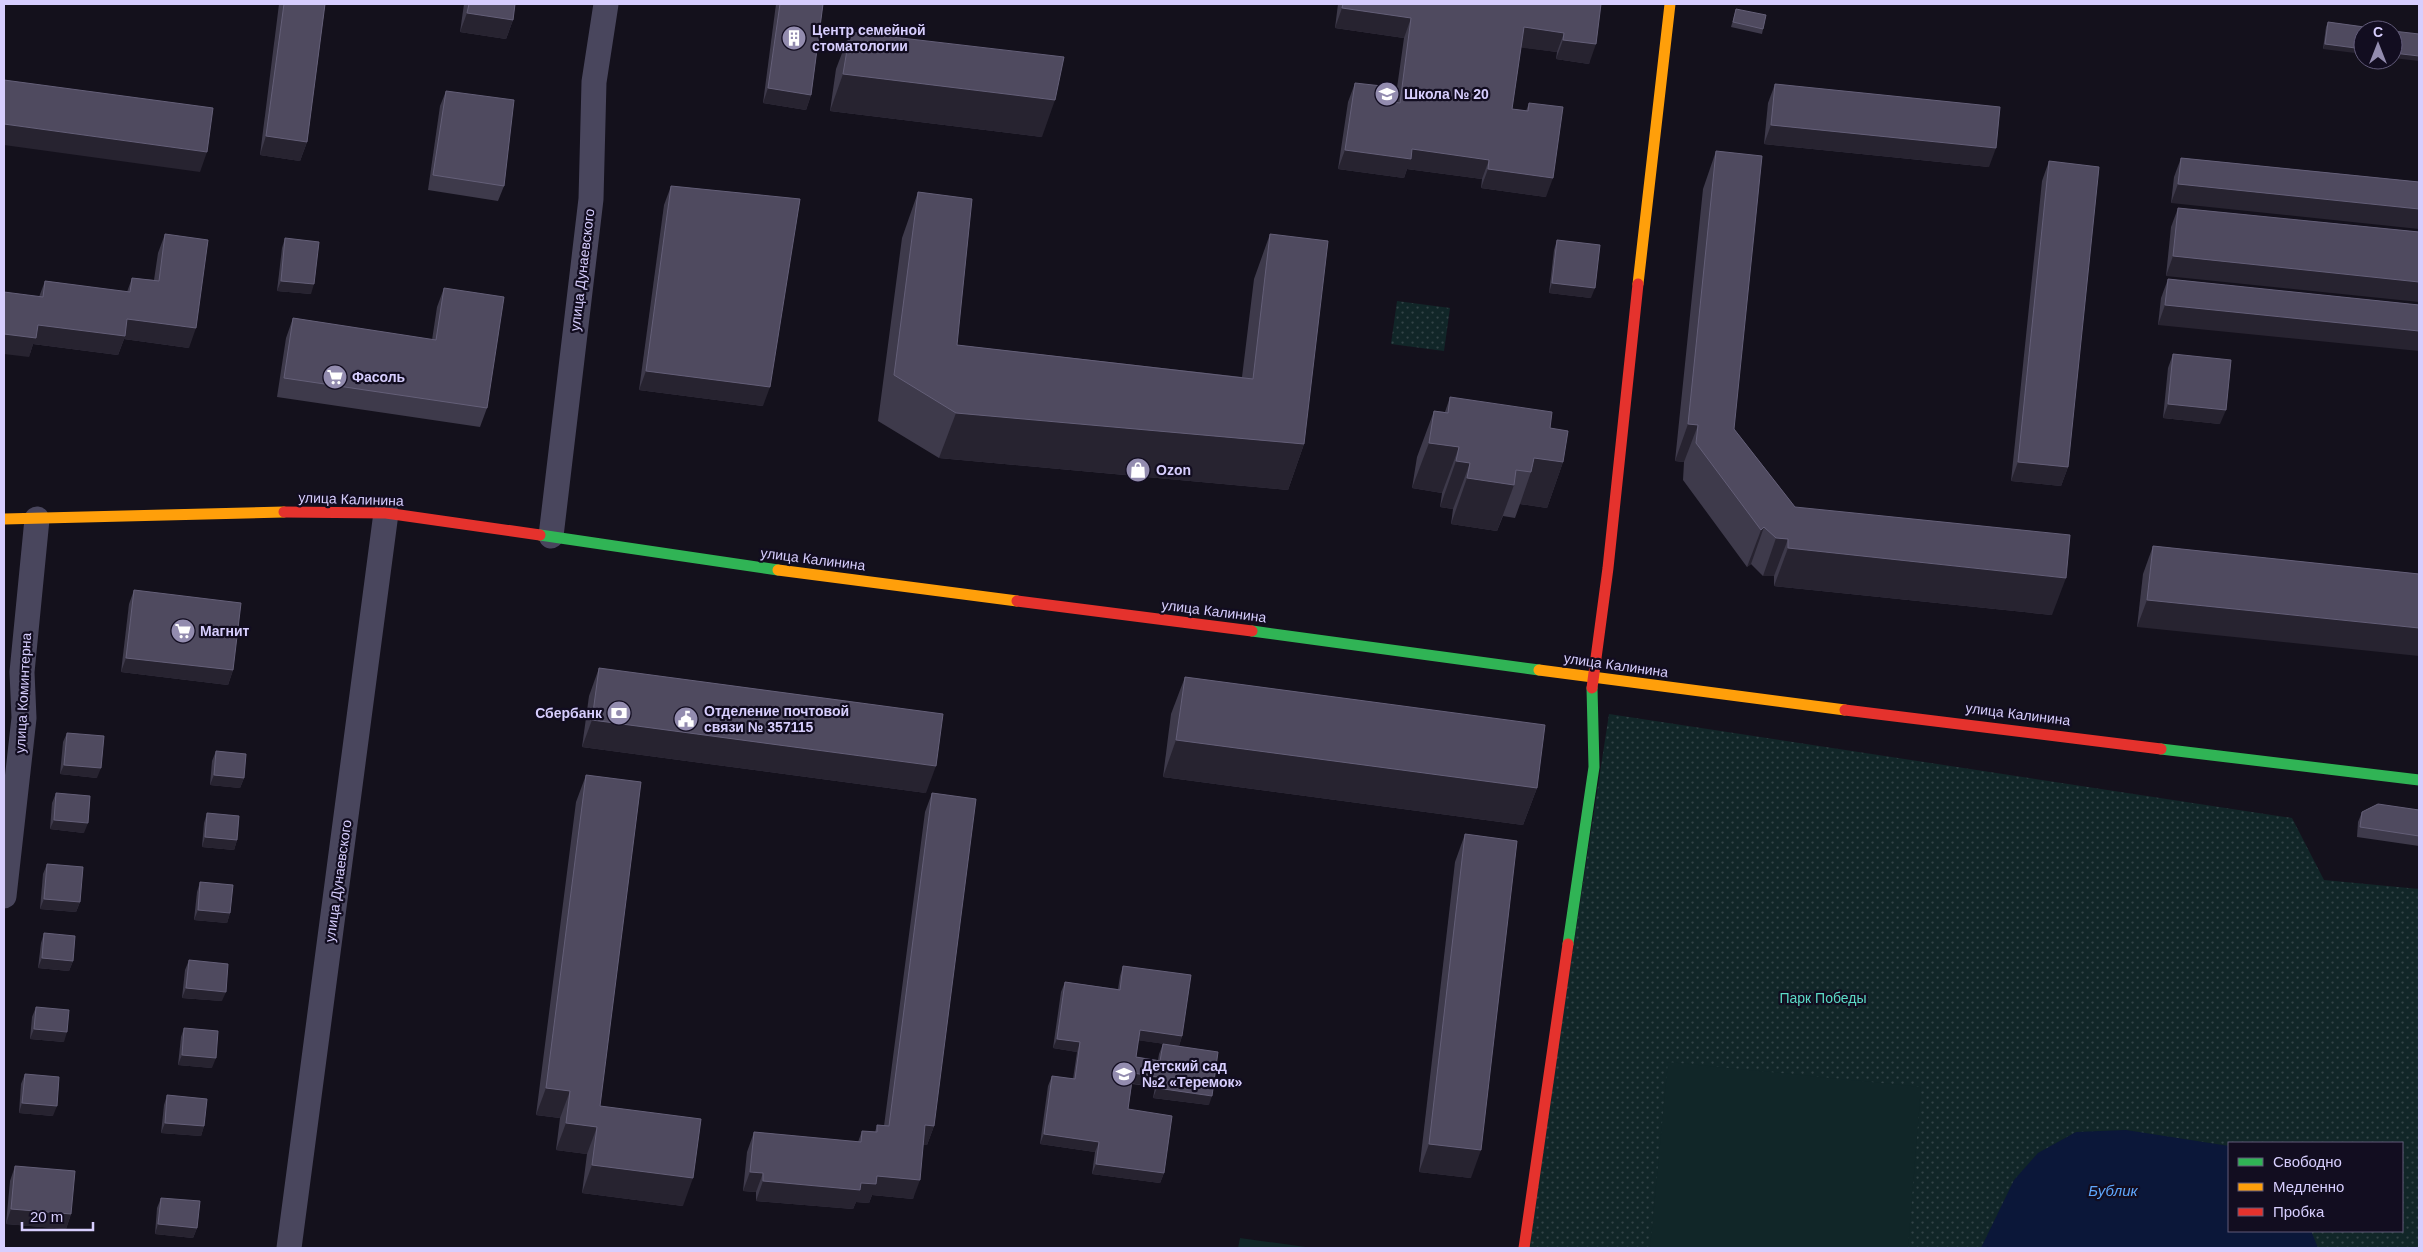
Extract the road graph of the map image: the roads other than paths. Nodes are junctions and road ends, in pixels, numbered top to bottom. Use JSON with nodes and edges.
{"nodes":[{"id":1,"x":606,"y":4,"type":"edge"},
{"id":2,"x":1670,"y":4,"type":"edge"},
{"id":3,"x":386,"y":513,"type":"junction"},
{"id":4,"x":4,"y":519,"type":"edge"},
{"id":5,"x":37,"y":519,"type":"junction"},
{"id":6,"x":551,"y":536,"type":"junction"},
{"id":7,"x":1592,"y":677,"type":"junction"},
{"id":8,"x":2419,"y":780,"type":"edge"},
{"id":9,"x":4,"y":896,"type":"edge"},
{"id":10,"x":289,"y":1248,"type":"edge"},
{"id":11,"x":1524,"y":1248,"type":"edge"}],
"edges":[{"from":1,"to":6,"type":"street","name":"улица Дунаевского"},
{"from":2,"to":7,"type":"main road"},
{"from":3,"to":5,"type":"main road","name":"улица Калинина"},
{"from":3,"to":6,"type":"main road","name":"улица Калинина"},
{"from":3,"to":10,"type":"street","name":"улица Дунаевского"},
{"from":4,"to":5,"type":"main road","name":"улица Калинина"},
{"from":5,"to":9,"type":"street","name":"улица Коминтерна"},
{"from":6,"to":7,"type":"main road","name":"улица Калинина"},
{"from":7,"to":8,"type":"main road","name":"улица Калинина"},
{"from":7,"to":11,"type":"main road"}]}
